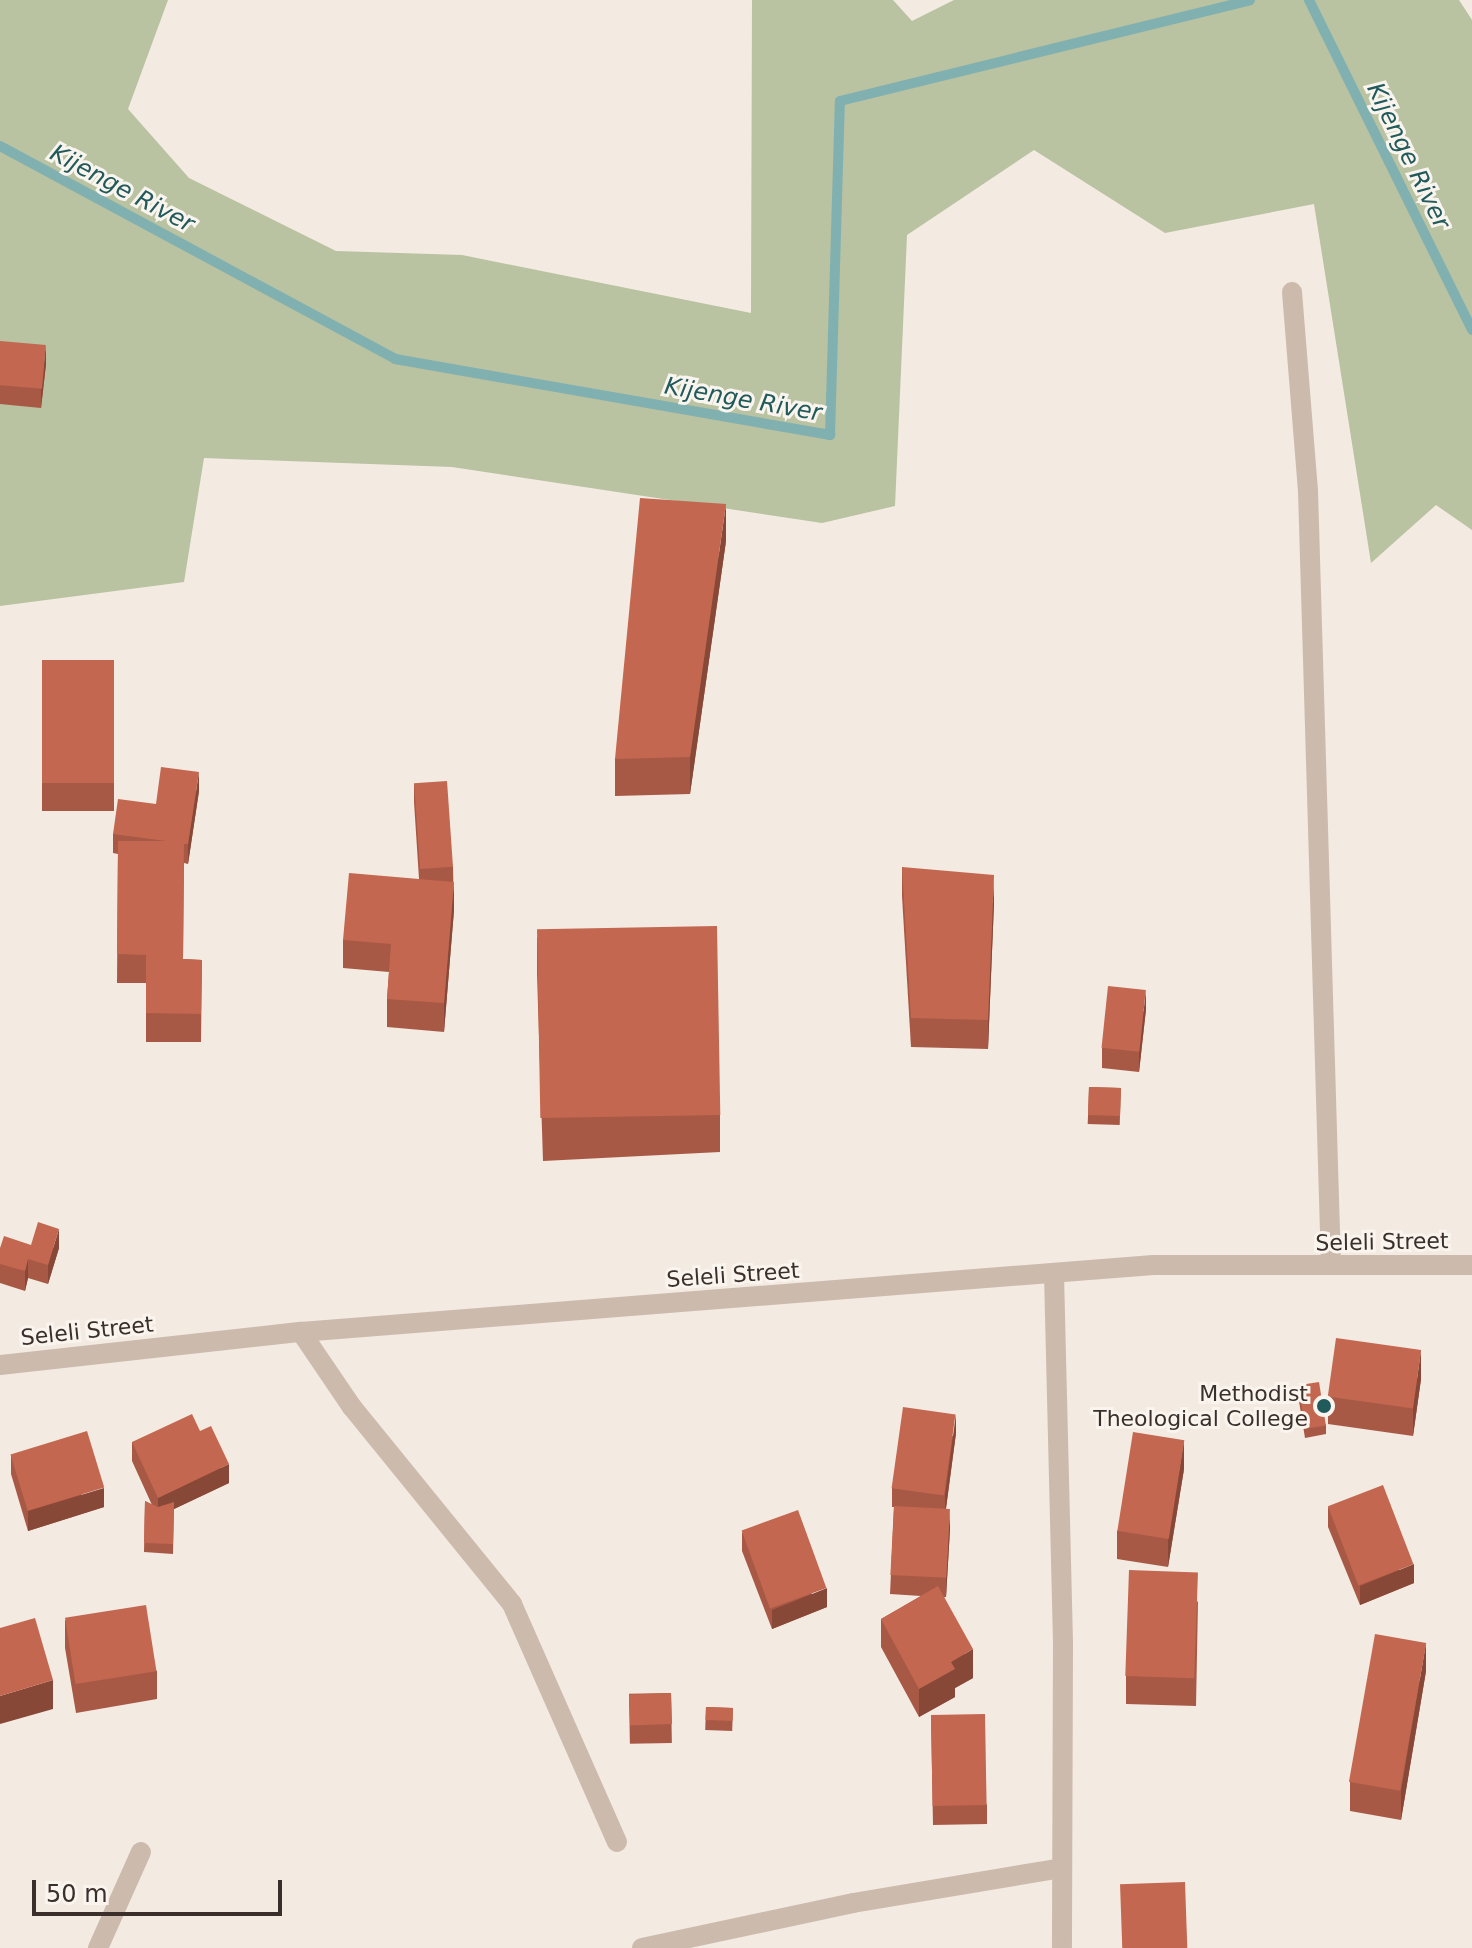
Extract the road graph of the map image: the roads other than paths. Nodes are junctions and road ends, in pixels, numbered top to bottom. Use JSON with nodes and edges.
{"nodes":[{"id":1,"x":1292,"y":292,"type":"dead end"},
{"id":2,"x":1331,"y":1265,"type":"junction"},
{"id":3,"x":1472,"y":1265,"type":"edge"},
{"id":4,"x":1054,"y":1274,"type":"junction"},
{"id":5,"x":301,"y":1332,"type":"junction"},
{"id":6,"x":0,"y":1365,"type":"edge"},
{"id":7,"x":617,"y":1842,"type":"dead end"},
{"id":8,"x":141,"y":1852,"type":"dead end"},
{"id":9,"x":1062,"y":1868,"type":"junction"},
{"id":10,"x":98,"y":1948,"type":"edge"},
{"id":11,"x":642,"y":1948,"type":"edge"},
{"id":12,"x":1062,"y":1948,"type":"edge"}],
"edges":[{"from":1,"to":2,"type":"street"},
{"from":2,"to":3,"type":"street","name":"Seleli Street"},
{"from":2,"to":4,"type":"street","name":"Seleli Street"},
{"from":4,"to":5,"type":"street","name":"Seleli Street"},
{"from":4,"to":9,"type":"street"},
{"from":5,"to":6,"type":"street","name":"Seleli Street"},
{"from":5,"to":7,"type":"street"},
{"from":8,"to":10,"type":"street"},
{"from":9,"to":11,"type":"street"},
{"from":9,"to":12,"type":"street"}]}
